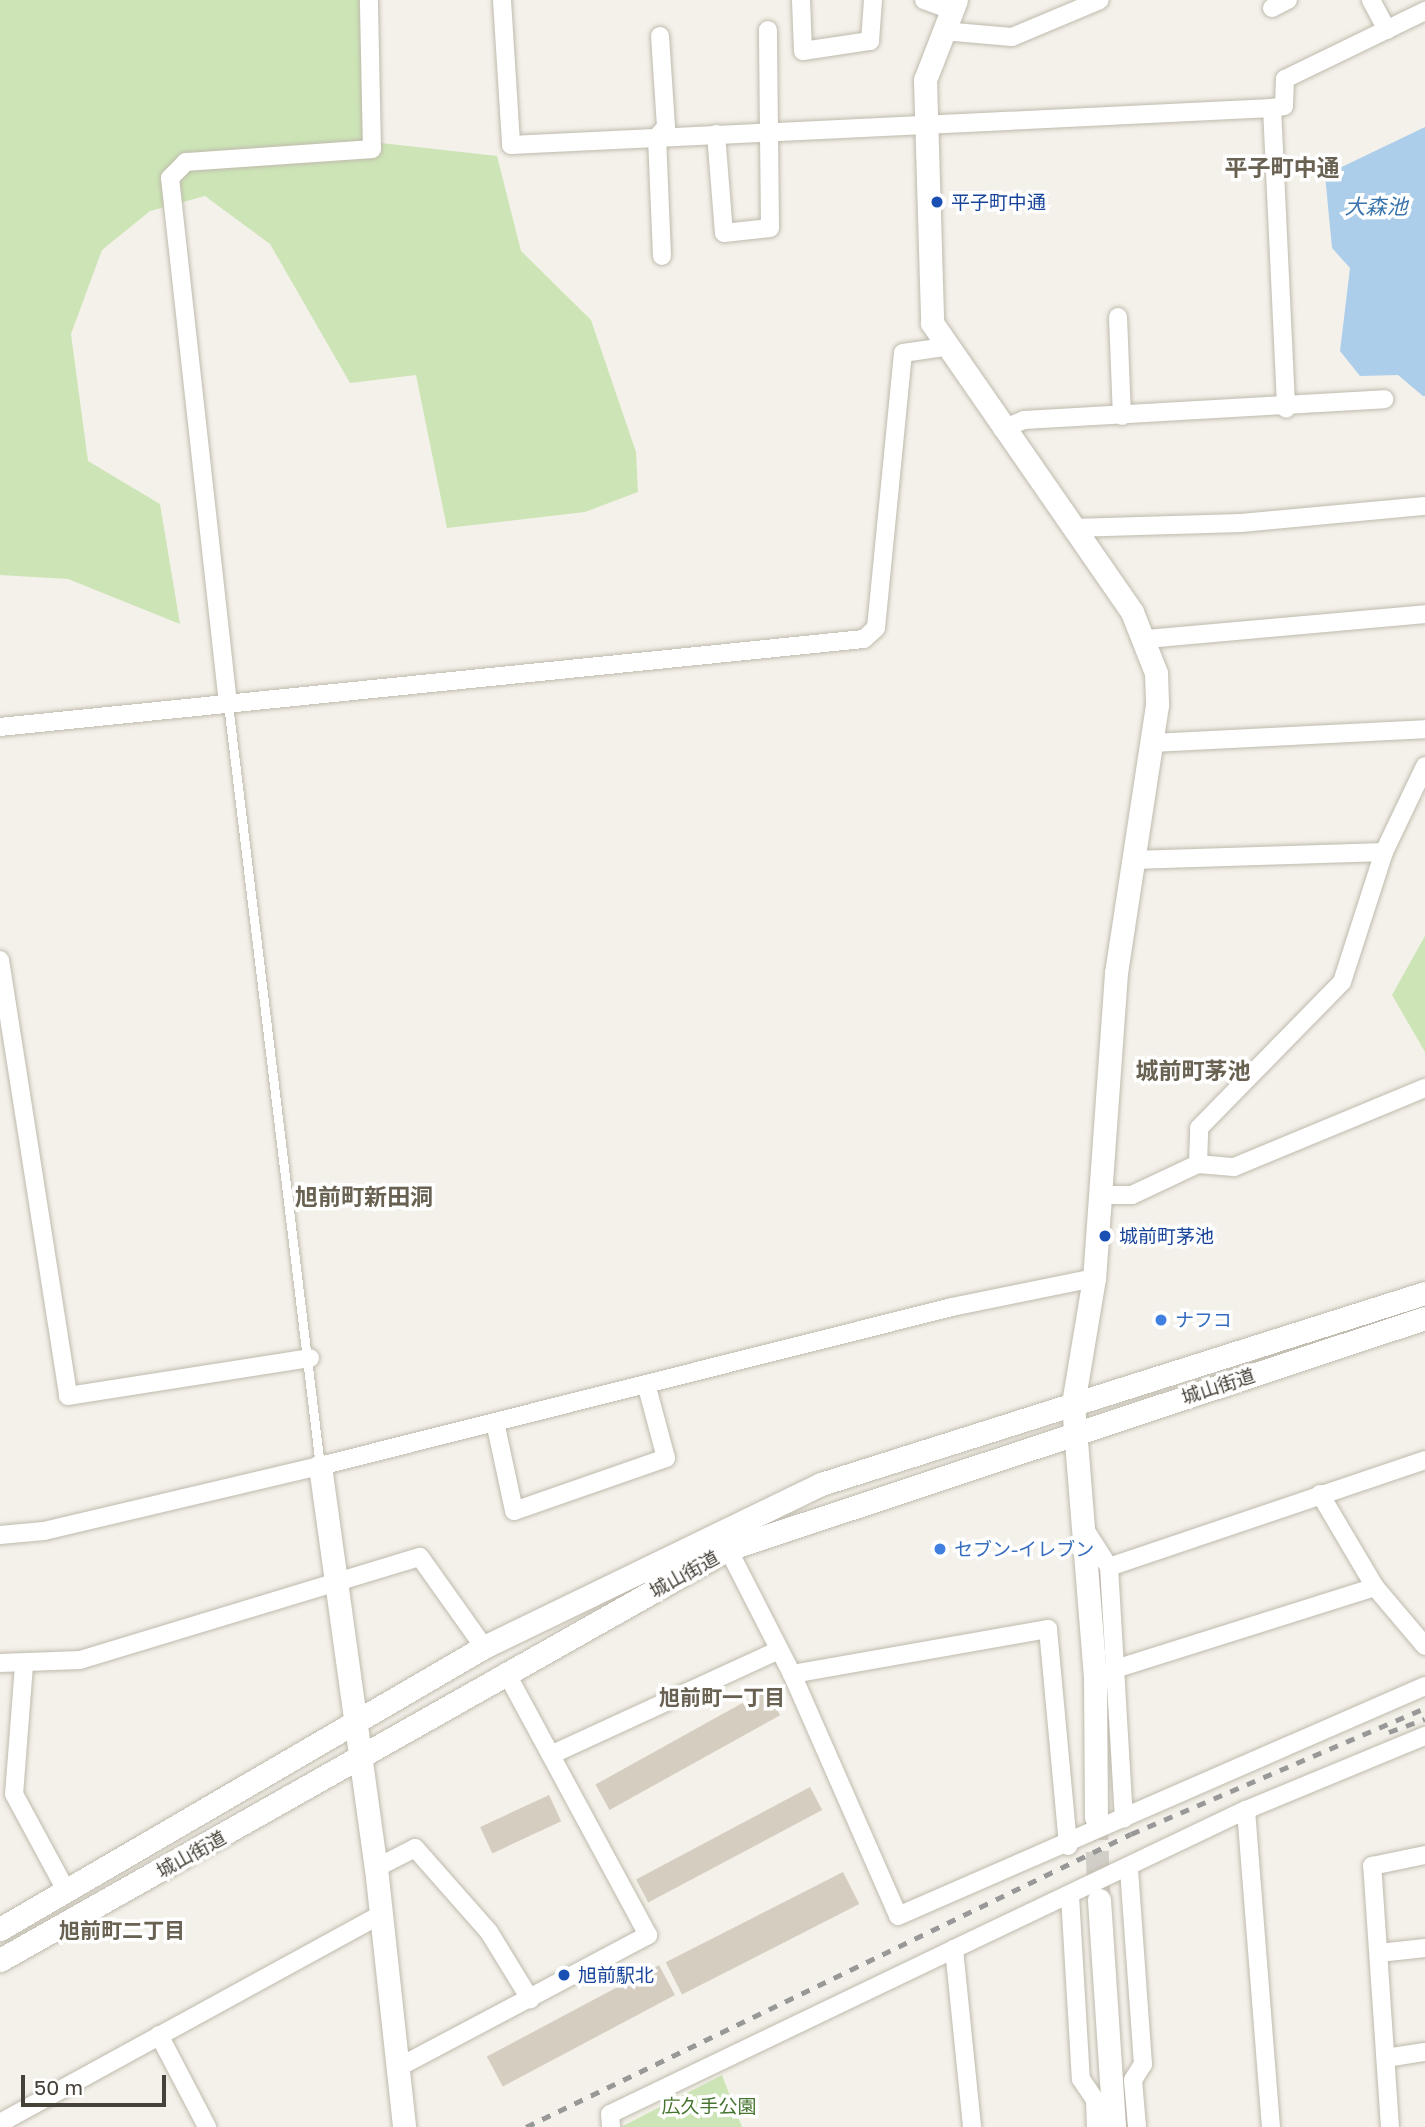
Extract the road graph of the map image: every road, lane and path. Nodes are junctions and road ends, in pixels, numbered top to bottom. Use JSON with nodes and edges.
{"nodes":[{"id":1,"x":369,"y":0,"type":"edge"},
{"id":2,"x":502,"y":0,"type":"edge"},
{"id":3,"x":801,"y":0,"type":"edge"},
{"id":4,"x":873,"y":0,"type":"edge"},
{"id":5,"x":924,"y":0,"type":"edge"},
{"id":6,"x":1100,"y":0,"type":"edge"},
{"id":7,"x":1371,"y":0,"type":"edge"},
{"id":8,"x":954,"y":5,"type":"edge"},
{"id":9,"x":1425,"y":11,"type":"edge"},
{"id":10,"x":768,"y":30,"type":"dead end"},
{"id":11,"x":1387,"y":30,"type":"junction"},
{"id":12,"x":943,"y":31,"type":"junction"},
{"id":13,"x":660,"y":36,"type":"dead end"},
{"id":14,"x":1272,"y":108,"type":"junction"},
{"id":15,"x":925,"y":122,"type":"junction"},
{"id":16,"x":771,"y":131,"type":"junction"},
{"id":17,"x":716,"y":134,"type":"junction"},
{"id":18,"x":657,"y":137,"type":"junction"},
{"id":19,"x":662,"y":256,"type":"dead end"},
{"id":20,"x":1118,"y":317,"type":"dead end"},
{"id":21,"x":944,"y":347,"type":"junction"},
{"id":22,"x":1384,"y":399,"type":"dead end"},
{"id":23,"x":1286,"y":409,"type":"junction"},
{"id":24,"x":1122,"y":416,"type":"junction"},
{"id":25,"x":1002,"y":429,"type":"junction"},
{"id":26,"x":1425,"y":512,"type":"edge"},
{"id":27,"x":1072,"y":528,"type":"junction"},
{"id":28,"x":1425,"y":614,"type":"edge"},
{"id":29,"x":1147,"y":639,"type":"junction"},
{"id":30,"x":228,"y":704,"type":"junction"},
{"id":31,"x":0,"y":727,"type":"edge"},
{"id":32,"x":1425,"y":729,"type":"edge"},
{"id":33,"x":1151,"y":743,"type":"junction"},
{"id":34,"x":1425,"y":766,"type":"edge"},
{"id":35,"x":1384,"y":852,"type":"junction"},
{"id":36,"x":1133,"y":860,"type":"junction"},
{"id":37,"x":0,"y":960,"type":"edge"},
{"id":38,"x":1425,"y":1088,"type":"edge"},
{"id":39,"x":1198,"y":1164,"type":"junction"},
{"id":40,"x":1103,"y":1195,"type":"junction"},
{"id":41,"x":1094,"y":1278,"type":"junction"},
{"id":42,"x":1425,"y":1293,"type":"edge"},
{"id":43,"x":1425,"y":1318,"type":"edge"},
{"id":44,"x":310,"y":1358,"type":"junction"},
{"id":45,"x":647,"y":1387,"type":"junction"},
{"id":46,"x":1073,"y":1404,"type":"junction"},
{"id":47,"x":495,"y":1422,"type":"junction"},
{"id":48,"x":1076,"y":1433,"type":"junction"},
{"id":49,"x":1425,"y":1460,"type":"edge"},
{"id":50,"x":320,"y":1466,"type":"junction"},
{"id":51,"x":1320,"y":1494,"type":"junction"},
{"id":52,"x":1086,"y":1531,"type":"junction"},
{"id":53,"x":0,"y":1535,"type":"edge"},
{"id":54,"x":728,"y":1549,"type":"junction"},
{"id":55,"x":1109,"y":1567,"type":"junction"},
{"id":56,"x":332,"y":1579,"type":"junction"},
{"id":57,"x":1375,"y":1587,"type":"junction"},
{"id":58,"x":1425,"y":1646,"type":"edge"},
{"id":59,"x":484,"y":1647,"type":"junction"},
{"id":60,"x":775,"y":1652,"type":"junction"},
{"id":61,"x":0,"y":1663,"type":"edge"},
{"id":62,"x":24,"y":1665,"type":"junction"},
{"id":63,"x":1112,"y":1670,"type":"junction"},
{"id":64,"x":506,"y":1672,"type":"junction"},
{"id":65,"x":792,"y":1674,"type":"junction"},
{"id":66,"x":1425,"y":1686,"type":"edge"},
{"id":67,"x":354,"y":1719,"type":"junction"},
{"id":68,"x":1425,"y":1736,"type":"edge"},
{"id":69,"x":555,"y":1753,"type":"junction"},
{"id":70,"x":360,"y":1760,"type":"junction"},
{"id":71,"x":1245,"y":1810,"type":"junction"},
{"id":72,"x":1096,"y":1818,"type":"tunnel mouth"},
{"id":73,"x":1125,"y":1819,"type":"junction"},
{"id":74,"x":1068,"y":1846,"type":"junction"},
{"id":75,"x":1425,"y":1855,"type":"edge"},
{"id":76,"x":376,"y":1868,"type":"junction"},
{"id":77,"x":1129,"y":1869,"type":"junction"},
{"id":78,"x":66,"y":1890,"type":"junction"},
{"id":79,"x":1070,"y":1896,"type":"junction"},
{"id":80,"x":1099,"y":1900,"type":"tunnel mouth"},
{"id":81,"x":382,"y":1914,"type":"junction"},
{"id":82,"x":0,"y":1929,"type":"edge"},
{"id":83,"x":1425,"y":1948,"type":"edge"},
{"id":84,"x":954,"y":1949,"type":"junction"},
{"id":85,"x":1380,"y":1954,"type":"junction"},
{"id":86,"x":0,"y":1960,"type":"edge"},
{"id":87,"x":530,"y":1999,"type":"junction"},
{"id":88,"x":159,"y":2035,"type":"junction"},
{"id":89,"x":1425,"y":2052,"type":"edge"},
{"id":90,"x":1386,"y":2058,"type":"junction"},
{"id":91,"x":399,"y":2067,"type":"junction"},
{"id":92,"x":0,"y":2123,"type":"edge"},
{"id":93,"x":207,"y":2127,"type":"edge"},
{"id":94,"x":404,"y":2127,"type":"edge"},
{"id":95,"x":611,"y":2127,"type":"edge"},
{"id":96,"x":972,"y":2127,"type":"edge"},
{"id":97,"x":1096,"y":2127,"type":"edge"},
{"id":98,"x":1114,"y":2127,"type":"edge"},
{"id":99,"x":1137,"y":2127,"type":"edge"},
{"id":100,"x":1271,"y":2127,"type":"edge"},
{"id":101,"x":1390,"y":2127,"type":"edge"}],
"edges":[{"from":1,"to":30,"type":"street"},
{"from":2,"to":18,"type":"street"},
{"from":3,"to":4,"type":"street"},
{"from":5,"to":8,"type":"street"},
{"from":6,"to":12,"type":"street"},
{"from":7,"to":11,"type":"street"},
{"from":8,"to":12,"type":"street"},
{"from":9,"to":11,"type":"street"},
{"from":10,"to":16,"type":"street"},
{"from":11,"to":14,"type":"street"},
{"from":12,"to":15,"type":"street"},
{"from":13,"to":18,"type":"street"},
{"from":14,"to":15,"type":"street"},
{"from":14,"to":23,"type":"street"},
{"from":15,"to":16,"type":"street"},
{"from":15,"to":21,"type":"street"},
{"from":16,"to":17,"type":"street"},
{"from":16,"to":17,"type":"street"},
{"from":17,"to":18,"type":"street"},
{"from":18,"to":19,"type":"street"},
{"from":20,"to":24,"type":"street"},
{"from":21,"to":25,"type":"street"},
{"from":21,"to":30,"type":"street"},
{"from":22,"to":23,"type":"street"},
{"from":23,"to":24,"type":"street"},
{"from":24,"to":25,"type":"street"},
{"from":25,"to":27,"type":"street"},
{"from":26,"to":27,"type":"street"},
{"from":27,"to":29,"type":"street"},
{"from":28,"to":29,"type":"street"},
{"from":29,"to":33,"type":"street"},
{"from":30,"to":31,"type":"street"},
{"from":30,"to":44,"type":"lane"},
{"from":32,"to":33,"type":"street"},
{"from":33,"to":36,"type":"street"},
{"from":34,"to":35,"type":"street"},
{"from":35,"to":36,"type":"street"},
{"from":35,"to":39,"type":"street"},
{"from":36,"to":40,"type":"street"},
{"from":37,"to":44,"type":"street"},
{"from":38,"to":39,"type":"street"},
{"from":39,"to":40,"type":"street"},
{"from":40,"to":41,"type":"street"},
{"from":41,"to":45,"type":"street"},
{"from":41,"to":46,"type":"street"},
{"from":42,"to":46,"type":"street","name":"城山街道"},
{"from":43,"to":48,"type":"street","name":"城山街道"},
{"from":44,"to":50,"type":"lane"},
{"from":45,"to":47,"type":"street"},
{"from":45,"to":47,"type":"street"},
{"from":46,"to":48,"type":"street"},
{"from":46,"to":59,"type":"street","name":"城山街道"},
{"from":47,"to":50,"type":"street"},
{"from":48,"to":52,"type":"street"},
{"from":48,"to":54,"type":"street","name":"城山街道"},
{"from":49,"to":51,"type":"street"},
{"from":50,"to":53,"type":"street"},
{"from":50,"to":56,"type":"street"},
{"from":51,"to":55,"type":"street"},
{"from":51,"to":57,"type":"street"},
{"from":52,"to":55,"type":"street"},
{"from":52,"to":72,"type":"street"},
{"from":54,"to":60,"type":"street"},
{"from":54,"to":64,"type":"street","name":"城山街道"},
{"from":55,"to":63,"type":"street"},
{"from":56,"to":59,"type":"street"},
{"from":56,"to":62,"type":"street"},
{"from":56,"to":67,"type":"street"},
{"from":57,"to":58,"type":"street"},
{"from":57,"to":63,"type":"street"},
{"from":59,"to":67,"type":"street","name":"城山街道"},
{"from":60,"to":65,"type":"street"},
{"from":60,"to":69,"type":"street"},
{"from":61,"to":62,"type":"street"},
{"from":62,"to":78,"type":"street"},
{"from":63,"to":73,"type":"street"},
{"from":64,"to":69,"type":"street"},
{"from":64,"to":70,"type":"street","name":"城山街道"},
{"from":65,"to":74,"type":"street"},
{"from":65,"to":74,"type":"street"},
{"from":66,"to":73,"type":"street"},
{"from":67,"to":70,"type":"street"},
{"from":67,"to":78,"type":"street","name":"城山街道"},
{"from":68,"to":71,"type":"street"},
{"from":69,"to":87,"type":"street"},
{"from":70,"to":76,"type":"street"},
{"from":70,"to":86,"type":"street","name":"城山街道"},
{"from":71,"to":77,"type":"street"},
{"from":71,"to":100,"type":"street"},
{"from":73,"to":74,"type":"street"},
{"from":75,"to":85,"type":"street"},
{"from":76,"to":81,"type":"street"},
{"from":76,"to":87,"type":"street"},
{"from":77,"to":79,"type":"street"},
{"from":77,"to":99,"type":"street"},
{"from":78,"to":82,"type":"street","name":"城山街道"},
{"from":79,"to":84,"type":"street"},
{"from":79,"to":97,"type":"street"},
{"from":80,"to":98,"type":"street"},
{"from":81,"to":88,"type":"street"},
{"from":81,"to":91,"type":"street"},
{"from":83,"to":85,"type":"street"},
{"from":84,"to":95,"type":"street"},
{"from":84,"to":96,"type":"street"},
{"from":85,"to":90,"type":"street"},
{"from":87,"to":91,"type":"street"},
{"from":88,"to":92,"type":"street"},
{"from":88,"to":93,"type":"street"},
{"from":89,"to":90,"type":"street"},
{"from":90,"to":101,"type":"street"},
{"from":91,"to":94,"type":"street"}]}
